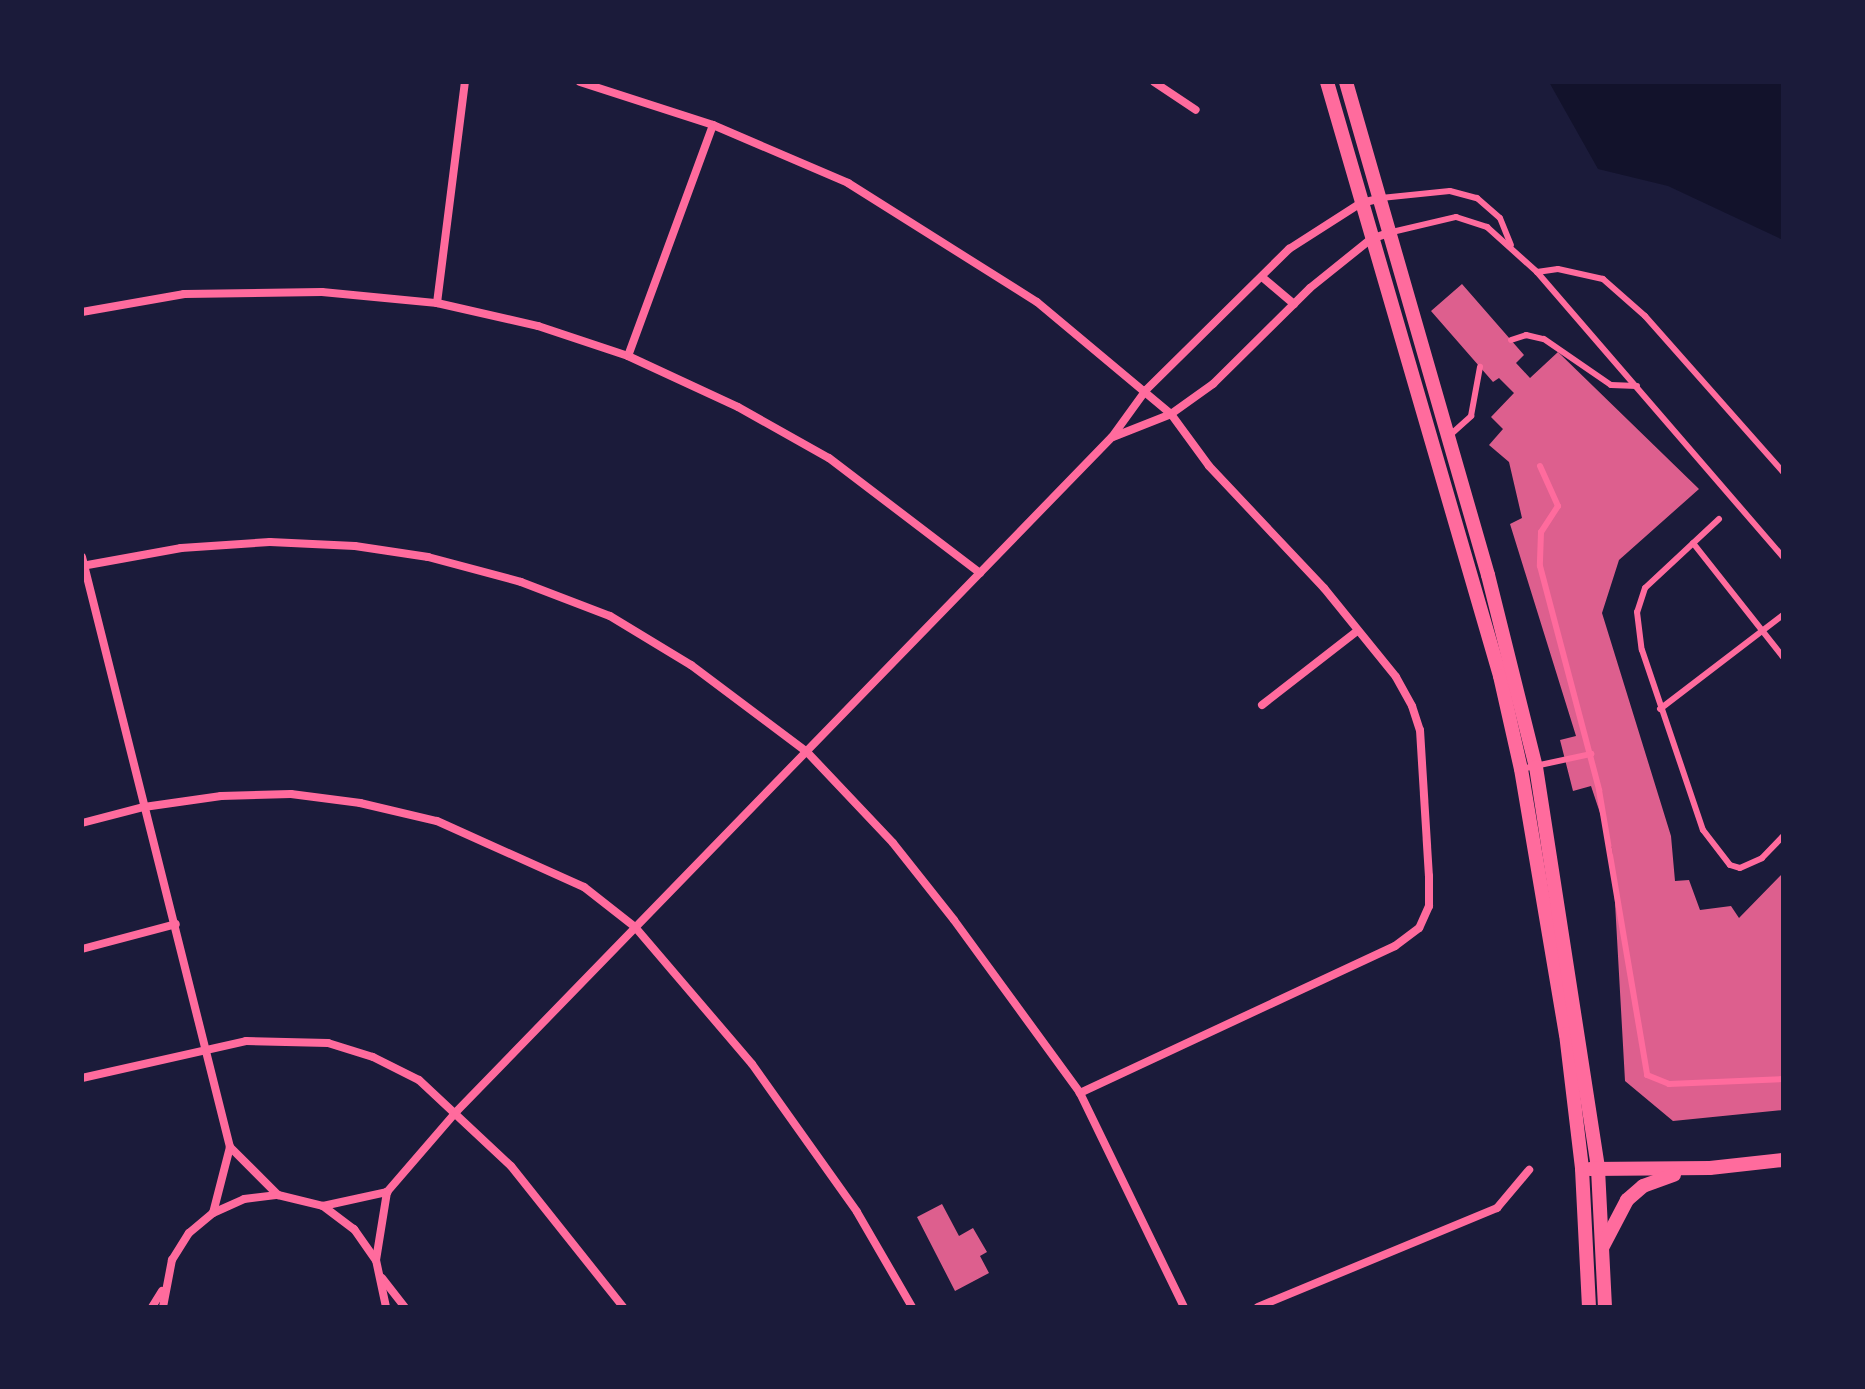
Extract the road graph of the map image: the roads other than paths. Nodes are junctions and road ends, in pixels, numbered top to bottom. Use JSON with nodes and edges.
{"nodes":[{"id":1,"x":465,"y":82,"type":"edge"},
{"id":2,"x":580,"y":82,"type":"edge"},
{"id":3,"x":1154,"y":82,"type":"edge"},
{"id":4,"x":1327,"y":82,"type":"edge"},
{"id":5,"x":1346,"y":82,"type":"edge"},
{"id":6,"x":593,"y":83,"type":"edge"},
{"id":7,"x":1196,"y":110,"type":"dead end"},
{"id":8,"x":713,"y":125,"type":"junction"},
{"id":9,"x":1379,"y":199,"type":"junction"},
{"id":10,"x":1361,"y":203,"type":"junction"},
{"id":11,"x":1388,"y":233,"type":"junction"},
{"id":12,"x":1371,"y":239,"type":"junction"},
{"id":13,"x":1512,"y":248,"type":"junction"},
{"id":14,"x":1537,"y":272,"type":"junction"},
{"id":15,"x":1262,"y":277,"type":"junction"},
{"id":16,"x":437,"y":303,"type":"junction"},
{"id":17,"x":1294,"y":304,"type":"junction"},
{"id":18,"x":82,"y":312,"type":"edge"},
{"id":19,"x":1511,"y":340,"type":"dead end"},
{"id":20,"x":628,"y":356,"type":"junction"},
{"id":21,"x":1480,"y":367,"type":"dead end"},
{"id":22,"x":1637,"y":386,"type":"junction"},
{"id":23,"x":1146,"y":390,"type":"junction"},
{"id":24,"x":1171,"y":414,"type":"junction"},
{"id":25,"x":1112,"y":437,"type":"junction"},
{"id":26,"x":1448,"y":437,"type":"junction"},
{"id":27,"x":1431,"y":443,"type":"junction"},
{"id":28,"x":1540,"y":466,"type":"dead end"},
{"id":29,"x":1783,"y":472,"type":"edge"},
{"id":30,"x":1719,"y":519,"type":"dead end"},
{"id":31,"x":1693,"y":543,"type":"junction"},
{"id":32,"x":1783,"y":557,"type":"edge"},
{"id":33,"x":83,"y":563,"type":"edge"},
{"id":34,"x":980,"y":573,"type":"junction"},
{"id":35,"x":1783,"y":615,"type":"edge"},
{"id":36,"x":1764,"y":630,"type":"junction"},
{"id":37,"x":1357,"y":631,"type":"junction"},
{"id":38,"x":1783,"y":657,"type":"edge"},
{"id":39,"x":1262,"y":705,"type":"dead end"},
{"id":40,"x":1660,"y":709,"type":"junction"},
{"id":41,"x":807,"y":752,"type":"junction"},
{"id":42,"x":1591,"y":754,"type":"junction"},
{"id":43,"x":1536,"y":767,"type":"junction"},
{"id":44,"x":1521,"y":769,"type":"junction"},
{"id":45,"x":144,"y":807,"type":"junction"},
{"id":46,"x":82,"y":823,"type":"edge"},
{"id":47,"x":1783,"y":836,"type":"edge"},
{"id":48,"x":176,"y":924,"type":"junction"},
{"id":49,"x":635,"y":927,"type":"junction"},
{"id":50,"x":82,"y":949,"type":"edge"},
{"id":51,"x":205,"y":1047,"type":"junction"},
{"id":52,"x":82,"y":1078,"type":"edge"},
{"id":53,"x":1783,"y":1079,"type":"edge"},
{"id":54,"x":1080,"y":1093,"type":"junction"},
{"id":55,"x":456,"y":1112,"type":"junction"},
{"id":56,"x":230,"y":1147,"type":"junction"},
{"id":57,"x":1783,"y":1160,"type":"edge"},
{"id":58,"x":1710,"y":1168,"type":"junction"},
{"id":59,"x":1582,"y":1169,"type":"junction"},
{"id":60,"x":1598,"y":1169,"type":"junction"},
{"id":61,"x":1529,"y":1170,"type":"dead end"},
{"id":62,"x":387,"y":1192,"type":"junction"},
{"id":63,"x":278,"y":1195,"type":"junction"},
{"id":64,"x":323,"y":1206,"type":"junction"},
{"id":65,"x":213,"y":1213,"type":"junction"},
{"id":66,"x":1600,"y":1252,"type":"junction"},
{"id":67,"x":376,"y":1260,"type":"junction"},
{"id":68,"x":382,"y":1277,"type":"junction"},
{"id":69,"x":162,"y":1290,"type":"junction"},
{"id":70,"x":152,"y":1307,"type":"edge"},
{"id":71,"x":163,"y":1307,"type":"edge"},
{"id":72,"x":386,"y":1307,"type":"edge"},
{"id":73,"x":405,"y":1307,"type":"edge"},
{"id":74,"x":623,"y":1307,"type":"edge"},
{"id":75,"x":912,"y":1307,"type":"edge"},
{"id":76,"x":1184,"y":1307,"type":"edge"},
{"id":77,"x":1258,"y":1307,"type":"edge"},
{"id":78,"x":1589,"y":1307,"type":"edge"},
{"id":79,"x":1605,"y":1307,"type":"edge"}],
"edges":[{"from":1,"to":16,"type":"street"},
{"from":2,"to":6,"type":"street"},
{"from":3,"to":7,"type":"street"},
{"from":4,"to":10,"type":"street"},
{"from":5,"to":9,"type":"street"},
{"from":6,"to":8,"type":"street"},
{"from":8,"to":20,"type":"street"},
{"from":8,"to":23,"type":"street"},
{"from":9,"to":10,"type":"street"},
{"from":9,"to":11,"type":"street"},
{"from":9,"to":13,"type":"lane"},
{"from":10,"to":12,"type":"street"},
{"from":10,"to":15,"type":"street"},
{"from":11,"to":12,"type":"street"},
{"from":11,"to":13,"type":"lane"},
{"from":11,"to":26,"type":"street"},
{"from":12,"to":17,"type":"street"},
{"from":12,"to":27,"type":"street"},
{"from":13,"to":14,"type":"lane"},
{"from":14,"to":22,"type":"lane"},
{"from":14,"to":29,"type":"lane"},
{"from":15,"to":17,"type":"street"},
{"from":15,"to":23,"type":"street"},
{"from":16,"to":18,"type":"street"},
{"from":16,"to":20,"type":"street"},
{"from":17,"to":24,"type":"street"},
{"from":19,"to":22,"type":"lane"},
{"from":20,"to":34,"type":"street"},
{"from":21,"to":26,"type":"lane"},
{"from":22,"to":32,"type":"lane"},
{"from":23,"to":24,"type":"street"},
{"from":23,"to":25,"type":"street"},
{"from":24,"to":25,"type":"street"},
{"from":24,"to":37,"type":"street"},
{"from":25,"to":34,"type":"street"},
{"from":26,"to":27,"type":"lane"},
{"from":26,"to":43,"type":"street"},
{"from":27,"to":44,"type":"street"},
{"from":28,"to":42,"type":"lane"},
{"from":30,"to":31,"type":"lane"},
{"from":31,"to":36,"type":"lane"},
{"from":31,"to":40,"type":"lane"},
{"from":33,"to":41,"type":"street"},
{"from":33,"to":45,"type":"street"},
{"from":34,"to":41,"type":"street"},
{"from":35,"to":36,"type":"lane"},
{"from":36,"to":38,"type":"lane"},
{"from":36,"to":40,"type":"lane"},
{"from":37,"to":39,"type":"street"},
{"from":37,"to":54,"type":"street"},
{"from":40,"to":47,"type":"lane"},
{"from":41,"to":49,"type":"street"},
{"from":41,"to":54,"type":"street"},
{"from":42,"to":43,"type":"lane"},
{"from":42,"to":53,"type":"lane"},
{"from":43,"to":44,"type":"lane"},
{"from":43,"to":60,"type":"street"},
{"from":44,"to":59,"type":"street"},
{"from":45,"to":46,"type":"street"},
{"from":45,"to":48,"type":"street"},
{"from":45,"to":49,"type":"street"},
{"from":48,"to":50,"type":"street"},
{"from":48,"to":51,"type":"street"},
{"from":49,"to":55,"type":"street"},
{"from":49,"to":75,"type":"street"},
{"from":51,"to":52,"type":"street"},
{"from":51,"to":55,"type":"street"},
{"from":51,"to":56,"type":"street"},
{"from":54,"to":76,"type":"street"},
{"from":55,"to":62,"type":"street"},
{"from":55,"to":74,"type":"street"},
{"from":56,"to":63,"type":"street"},
{"from":56,"to":65,"type":"street"},
{"from":57,"to":58,"type":"street"},
{"from":58,"to":60,"type":"street"},
{"from":58,"to":66,"type":"street"},
{"from":59,"to":60,"type":"street"},
{"from":59,"to":78,"type":"street"},
{"from":60,"to":66,"type":"street"},
{"from":61,"to":77,"type":"street"},
{"from":62,"to":64,"type":"street"},
{"from":62,"to":67,"type":"street"},
{"from":63,"to":64,"type":"street"},
{"from":63,"to":65,"type":"street"},
{"from":64,"to":67,"type":"street"},
{"from":65,"to":69,"type":"street"},
{"from":66,"to":79,"type":"street"},
{"from":67,"to":68,"type":"street"},
{"from":68,"to":72,"type":"street"},
{"from":68,"to":73,"type":"street"},
{"from":69,"to":70,"type":"street"},
{"from":69,"to":71,"type":"street"}]}
